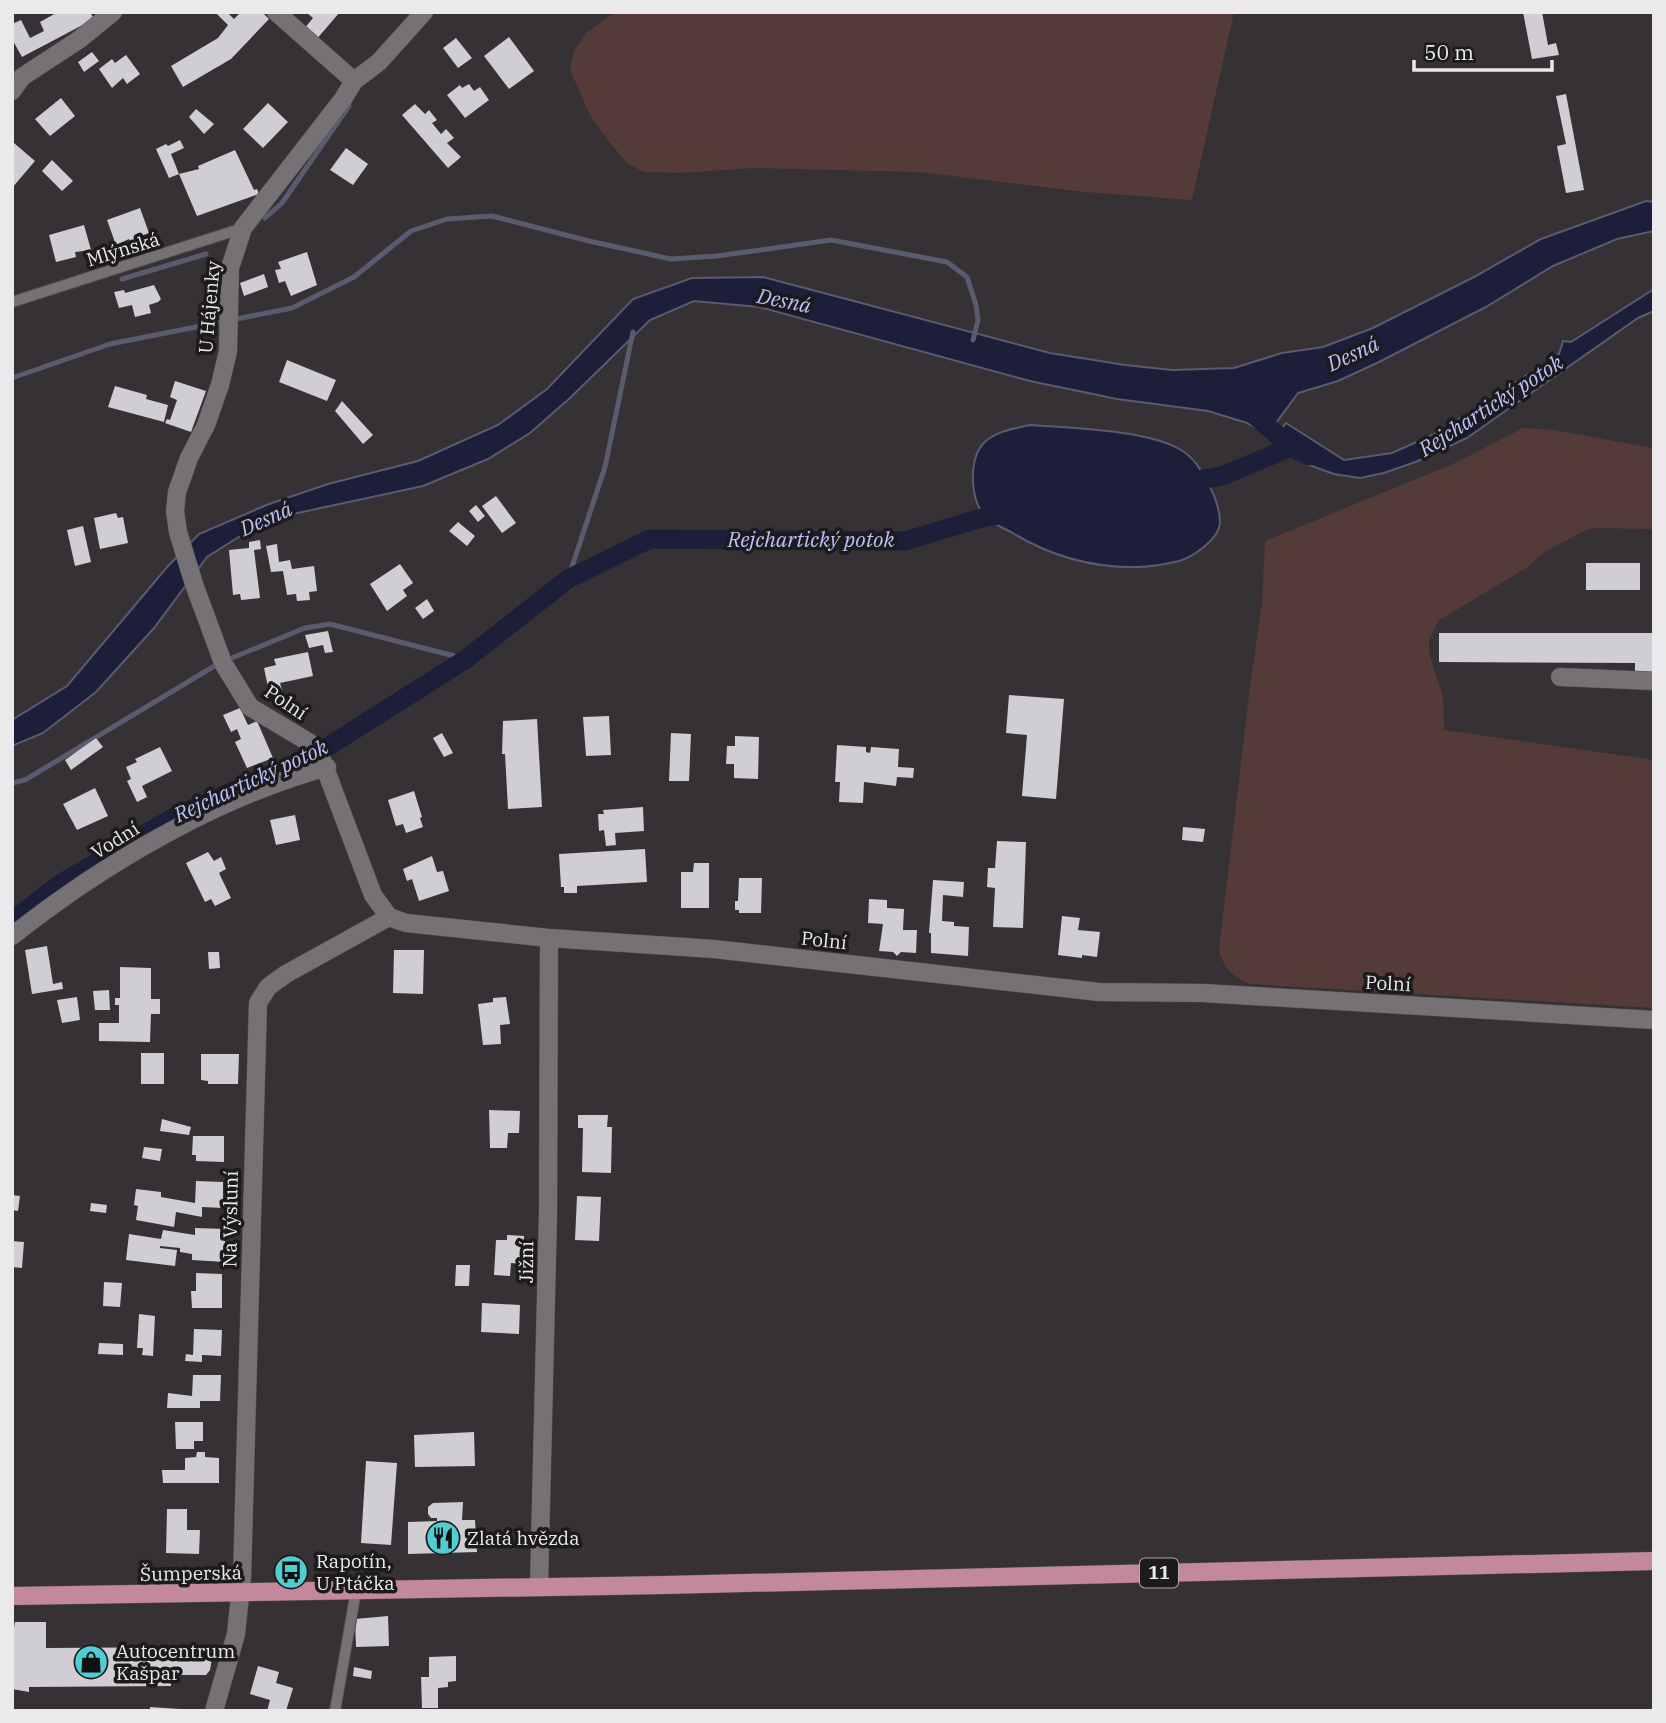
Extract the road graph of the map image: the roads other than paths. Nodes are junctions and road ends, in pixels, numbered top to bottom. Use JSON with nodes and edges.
{"nodes":[{"id":1,"x":113,"y":12,"type":"edge"},
{"id":2,"x":276,"y":12,"type":"edge"},
{"id":3,"x":424,"y":12,"type":"edge"},
{"id":4,"x":354,"y":81,"type":"junction"},
{"id":5,"x":12,"y":91,"type":"edge"},
{"id":6,"x":243,"y":228,"type":"junction"},
{"id":7,"x":12,"y":302,"type":"edge"},
{"id":8,"x":194,"y":584,"type":"joint"},
{"id":9,"x":1560,"y":677,"type":"dead end"},
{"id":10,"x":1654,"y":681,"type":"edge"},
{"id":11,"x":325,"y":763,"type":"junction"},
{"id":12,"x":389,"y":917,"type":"junction"},
{"id":13,"x":12,"y":936,"type":"edge"},
{"id":14,"x":549,"y":938,"type":"junction"},
{"id":15,"x":1654,"y":1020,"type":"edge"},
{"id":16,"x":1654,"y":1561,"type":"edge"},
{"id":17,"x":539,"y":1587,"type":"junction"},
{"id":18,"x":356,"y":1591,"type":"junction"},
{"id":19,"x":241,"y":1594,"type":"junction"},
{"id":20,"x":12,"y":1596,"type":"edge"},
{"id":21,"x":214,"y":1711,"type":"edge"},
{"id":22,"x":335,"y":1711,"type":"edge"}],
"edges":[{"from":1,"to":5,"type":"street"},
{"from":2,"to":4,"type":"street"},
{"from":3,"to":4,"type":"street","name":"U Hájenky"},
{"from":4,"to":6,"type":"street","name":"U Hájenky"},
{"from":6,"to":7,"type":"lane","name":"Mlýnská"},
{"from":6,"to":8,"type":"street","name":"U Hájenky"},
{"from":8,"to":11,"type":"street","name":"Polní"},
{"from":9,"to":10,"type":"street"},
{"from":11,"to":12,"type":"street","name":"Polní"},
{"from":11,"to":13,"type":"street","name":"Vodní"},
{"from":12,"to":14,"type":"street","name":"Polní"},
{"from":12,"to":19,"type":"street","name":"Na Výsluní"},
{"from":14,"to":15,"type":"street","name":"Polní"},
{"from":14,"to":17,"type":"street","name":"Jižní"},
{"from":16,"to":17,"type":"main road","number":"11"},
{"from":17,"to":18,"type":"main road","name":"Šumperská","number":"11"},
{"from":18,"to":19,"type":"main road","name":"Šumperská","number":"11"},
{"from":18,"to":22,"type":"lane"},
{"from":19,"to":20,"type":"main road","name":"Šumperská","number":"11"},
{"from":19,"to":21,"type":"street","name":"Na Výsluní"}]}
